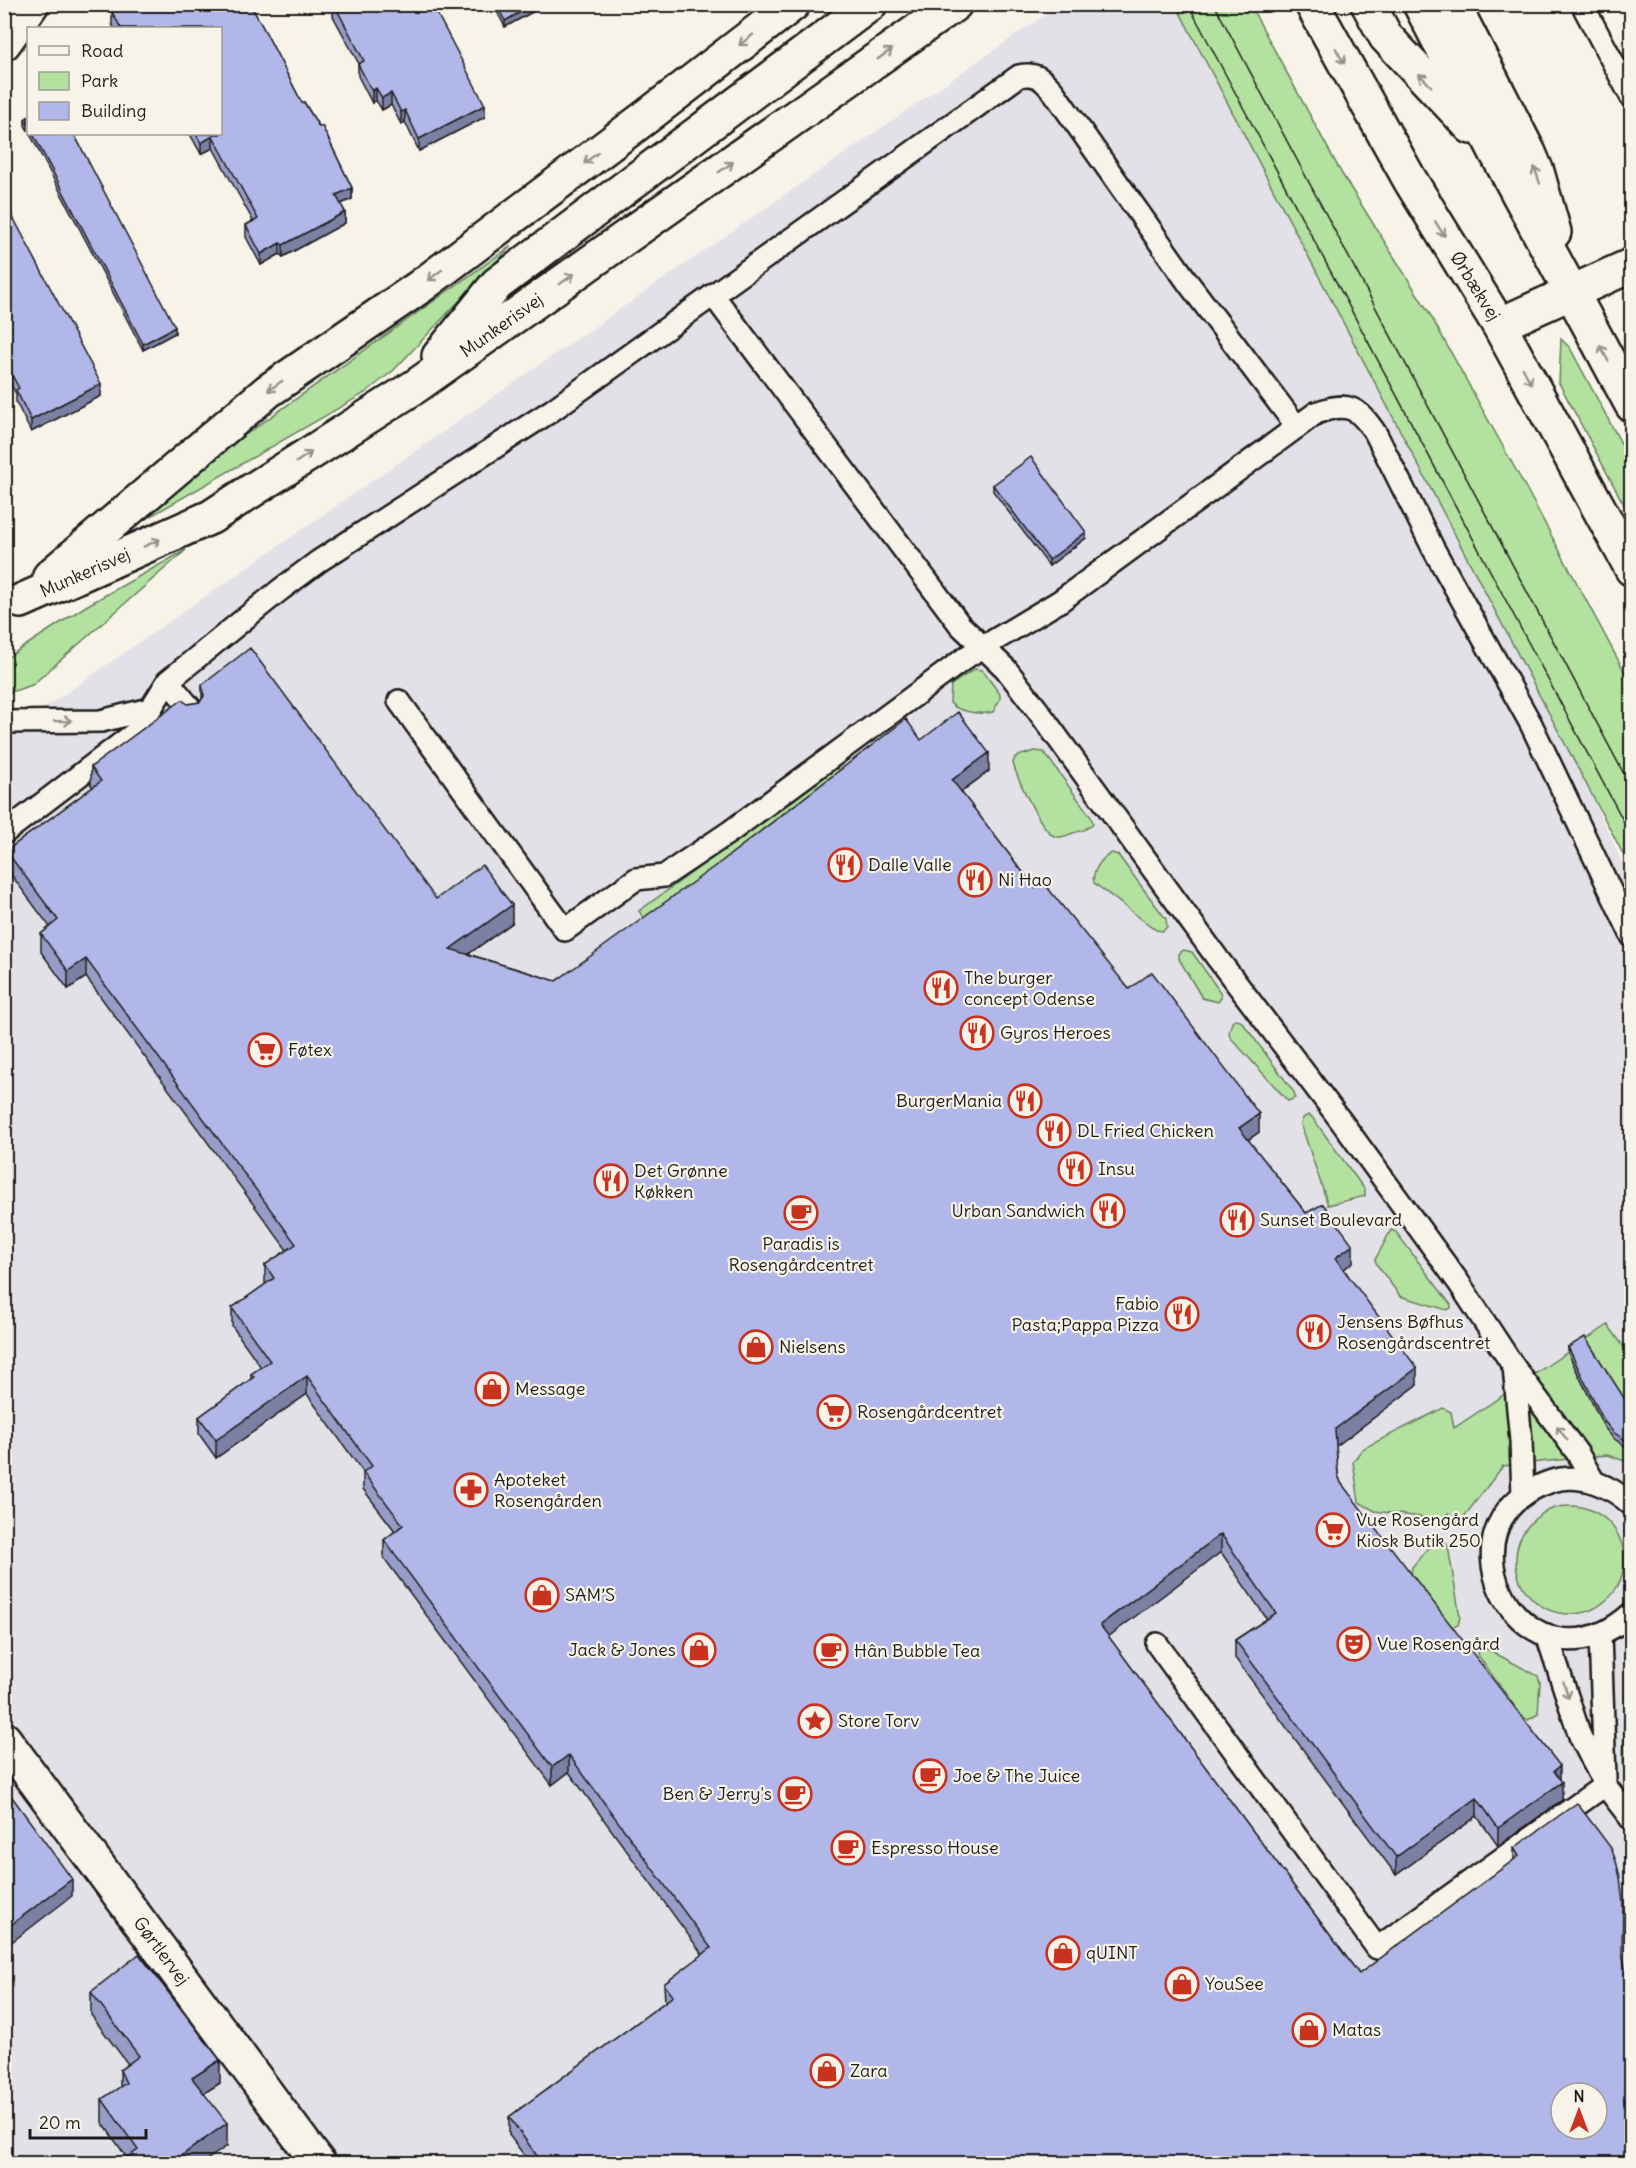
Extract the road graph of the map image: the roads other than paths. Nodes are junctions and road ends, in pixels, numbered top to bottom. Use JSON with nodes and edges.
{"nodes":[{"id":1,"x":32,"y":4,"type":"edge"},
{"id":2,"x":793,"y":4,"type":"edge"},
{"id":3,"x":870,"y":4,"type":"edge"},
{"id":4,"x":955,"y":4,"type":"edge"},
{"id":5,"x":1312,"y":4,"type":"edge"},
{"id":6,"x":1368,"y":4,"type":"edge"},
{"id":7,"x":1420,"y":4,"type":"edge"},
{"id":8,"x":1452,"y":4,"type":"edge"},
{"id":9,"x":1582,"y":4,"type":"edge"},
{"id":10,"x":4,"y":42,"type":"edge"},
{"id":11,"x":1632,"y":98,"type":"edge"},
{"id":12,"x":1496,"y":152,"type":"junction"},
{"id":13,"x":1632,"y":265,"type":"edge"},
{"id":14,"x":1572,"y":291,"type":"junction"},
{"id":15,"x":712,"y":295,"type":"junction"},
{"id":16,"x":1499,"y":325,"type":"junction"},
{"id":17,"x":416,"y":386,"type":"junction"},
{"id":18,"x":1632,"y":405,"type":"edge"},
{"id":19,"x":1297,"y":427,"type":"junction"},
{"id":20,"x":1632,"y":569,"type":"edge"},
{"id":21,"x":13,"y":607,"type":"edge"},
{"id":22,"x":984,"y":647,"type":"junction"},
{"id":23,"x":168,"y":681,"type":"junction"},
{"id":24,"x":399,"y":701,"type":"dead end"},
{"id":25,"x":150,"y":709,"type":"junction"},
{"id":26,"x":192,"y":710,"type":"edge"},
{"id":27,"x":4,"y":722,"type":"edge"},
{"id":28,"x":4,"y":833,"type":"edge"},
{"id":29,"x":1632,"y":936,"type":"edge"},
{"id":30,"x":1514,"y":1367,"type":"junction"},
{"id":31,"x":1594,"y":1482,"type":"junction"},
{"id":32,"x":1523,"y":1495,"type":"junction"},
{"id":33,"x":1628,"y":1497,"type":"edge"},
{"id":34,"x":1632,"y":1613,"type":"edge"},
{"id":35,"x":1600,"y":1634,"type":"junction"},
{"id":36,"x":1547,"y":1635,"type":"junction"},
{"id":37,"x":1157,"y":1644,"type":"dead end"},
{"id":38,"x":4,"y":1739,"type":"edge"},
{"id":39,"x":1605,"y":1785,"type":"junction"},
{"id":40,"x":1632,"y":1820,"type":"edge"},
{"id":41,"x":319,"y":2163,"type":"edge"}],
"edges":[{"from":1,"to":10,"type":"main road"},
{"from":2,"to":21,"type":"main road","name":"Munkerisvej","one_way":true},
{"from":3,"to":17,"type":"main road"},
{"from":17,"to":4,"type":"main road","name":"Munkerisvej","one_way":true},
{"from":5,"to":16,"type":"main road","name":"Ørbækvej","one_way":true},
{"from":12,"to":6,"type":"main road","one_way":true},
{"from":7,"to":12,"type":"main road"},
{"from":14,"to":8,"type":"main road","one_way":true},
{"from":9,"to":11,"type":"lane"},
{"from":12,"to":14,"type":"main road"},
{"from":13,"to":14,"type":"main road"},
{"from":14,"to":16,"type":"main road"},
{"from":18,"to":14,"type":"main road","one_way":true},
{"from":15,"to":19,"type":"lane"},
{"from":15,"to":22,"type":"lane"},
{"from":15,"to":23,"type":"lane"},
{"from":16,"to":20,"type":"main road","name":"Ørbækvej","one_way":true},
{"from":21,"to":17,"type":"main road","name":"Munkerisvej","one_way":true},
{"from":19,"to":22,"type":"lane"},
{"from":19,"to":29,"type":"lane"},
{"from":22,"to":24,"type":"lane"},
{"from":22,"to":30,"type":"lane"},
{"from":23,"to":25,"type":"lane"},
{"from":23,"to":26,"type":"lane"},
{"from":27,"to":25,"type":"lane","one_way":true},
{"from":25,"to":28,"type":"lane"},
{"from":31,"to":30,"type":"lane","one_way":true},
{"from":30,"to":32,"type":"lane"},
{"from":31,"to":32,"type":"lane"},
{"from":31,"to":33,"type":"lane"},
{"from":32,"to":36,"type":"lane"},
{"from":34,"to":35,"type":"lane"},
{"from":35,"to":36,"type":"lane"},
{"from":35,"to":39,"type":"lane"},
{"from":36,"to":39,"type":"lane","one_way":true},
{"from":37,"to":39,"type":"lane"},
{"from":38,"to":41,"type":"main road","name":"Gørtlervej"},
{"from":39,"to":40,"type":"lane"}]}
